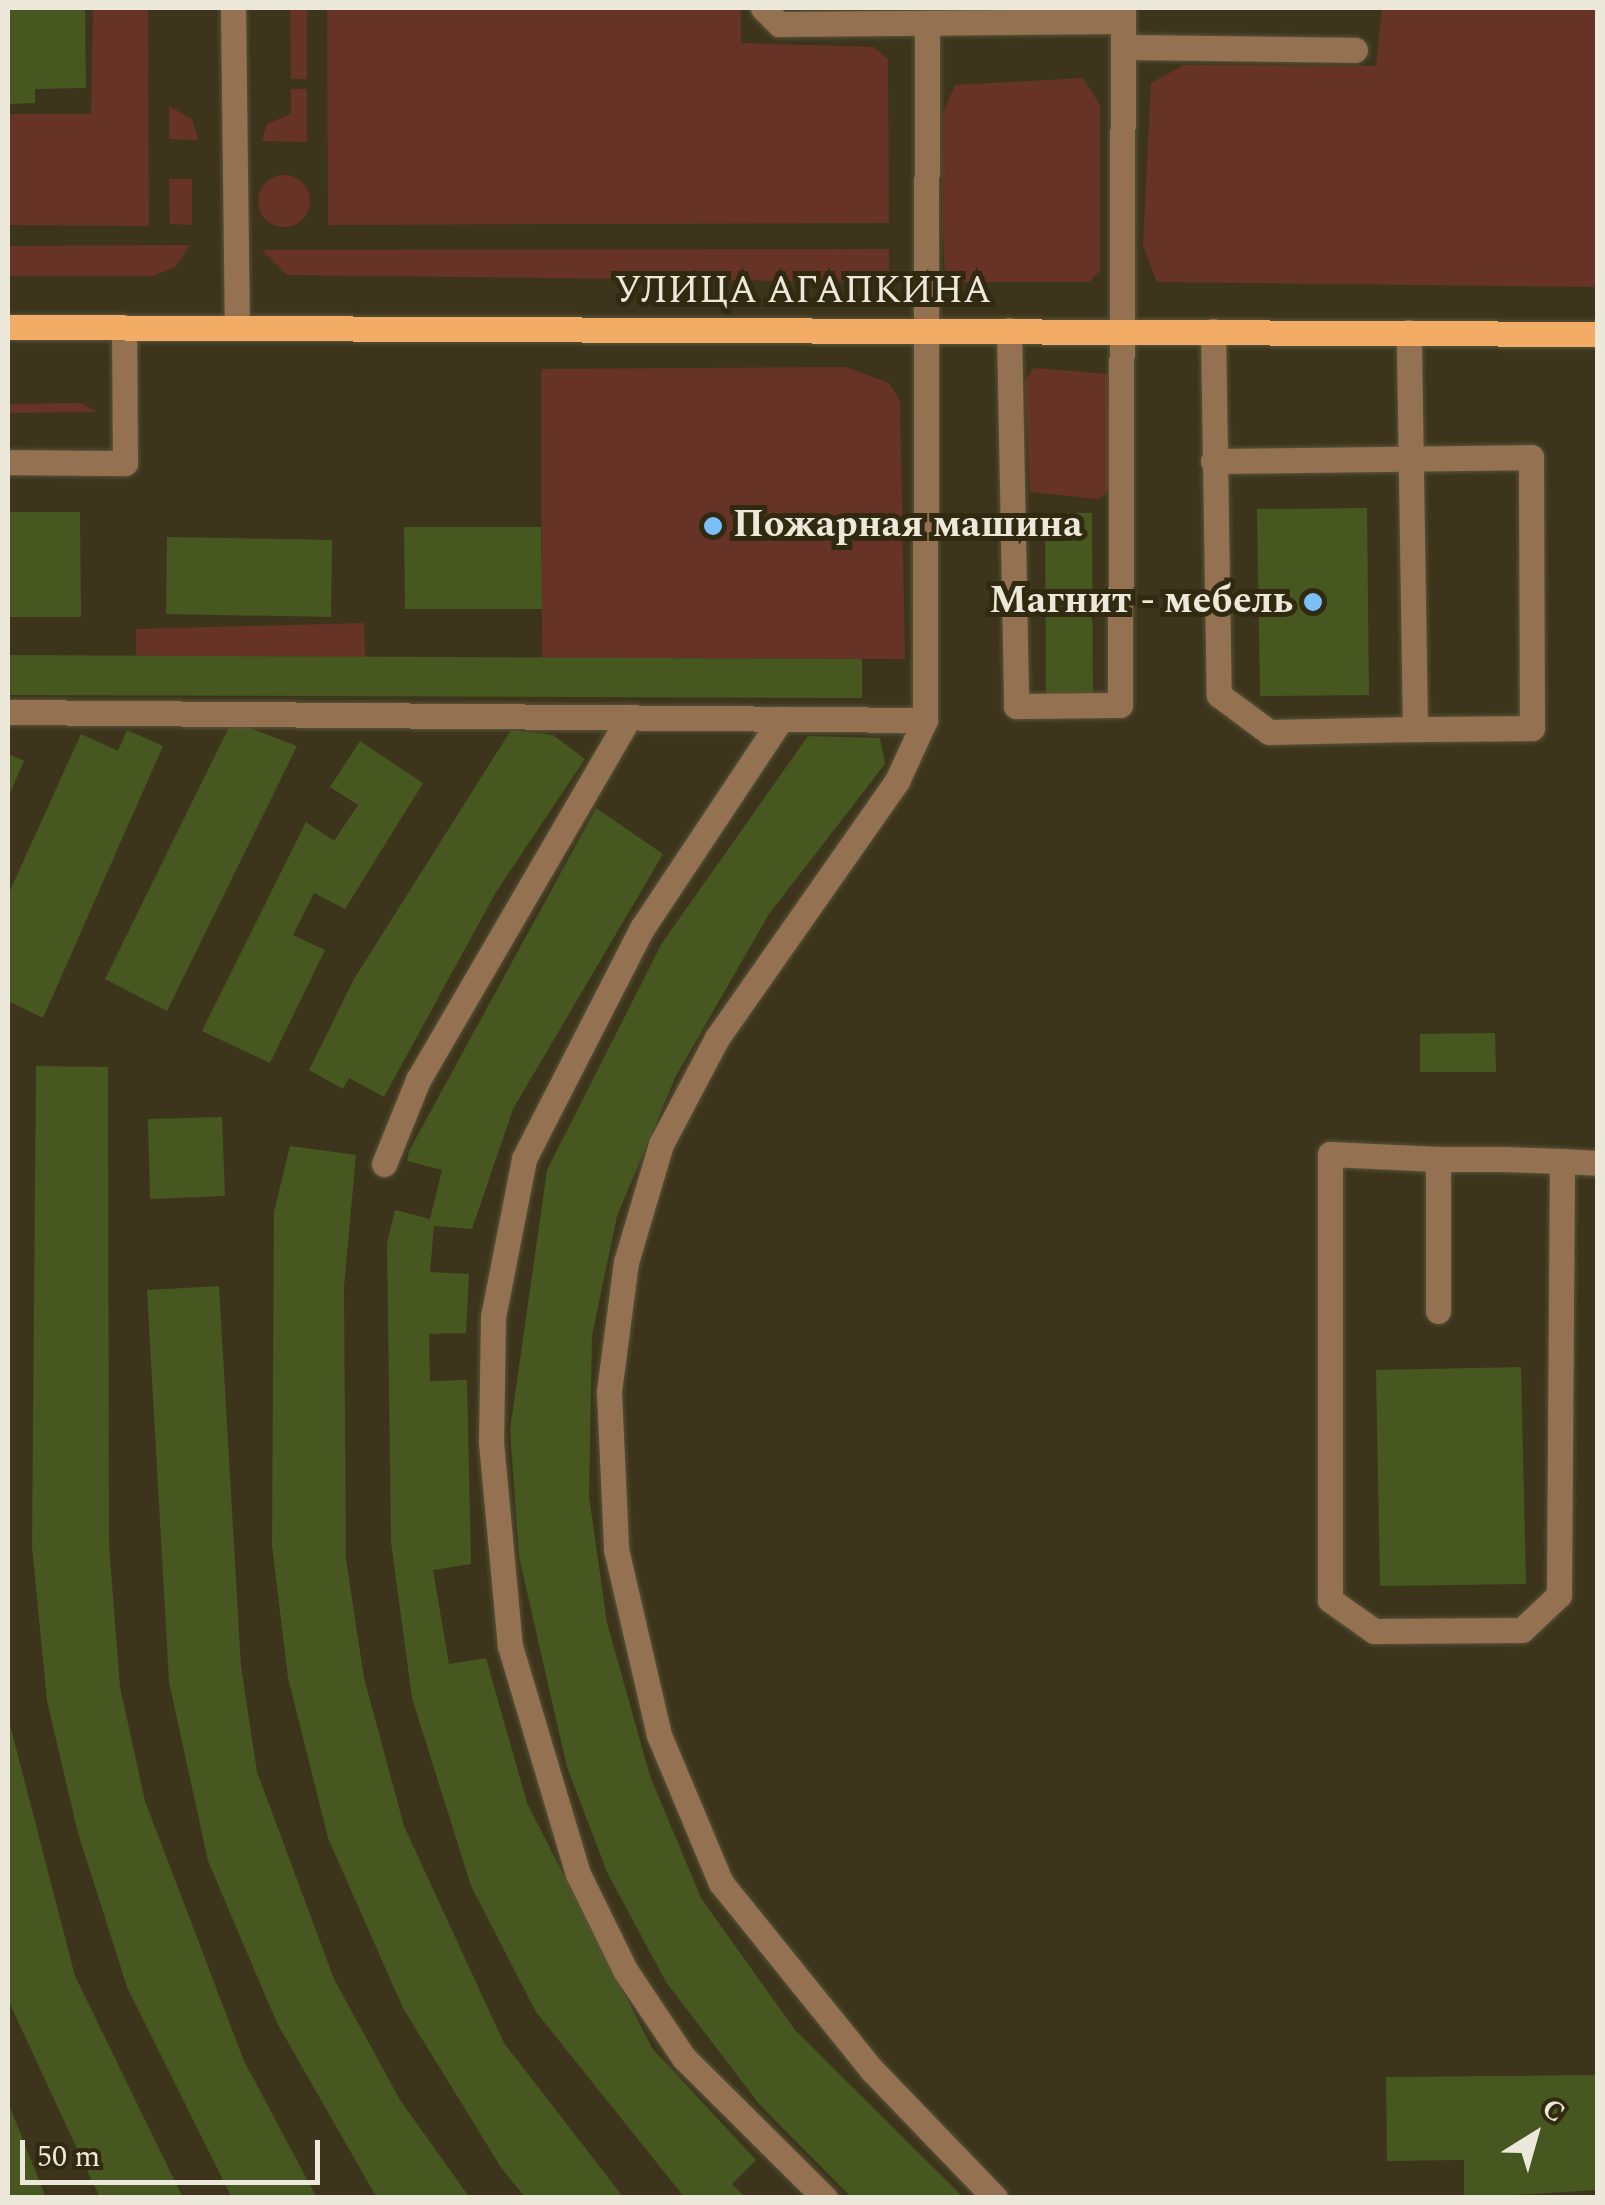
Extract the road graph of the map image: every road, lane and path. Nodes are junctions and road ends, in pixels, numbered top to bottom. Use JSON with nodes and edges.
{"nodes":[{"id":1,"x":233,"y":8,"type":"edge"},
{"id":2,"x":763,"y":8,"type":"edge"},
{"id":3,"x":927,"y":22,"type":"junction"},
{"id":4,"x":1123,"y":25,"type":"edge"},
{"id":5,"x":1355,"y":50,"type":"dead end"},
{"id":6,"x":8,"y":327,"type":"edge"},
{"id":7,"x":124,"y":327,"type":"junction"},
{"id":8,"x":237,"y":327,"type":"junction"},
{"id":9,"x":926,"y":330,"type":"junction"},
{"id":10,"x":1009,"y":330,"type":"junction"},
{"id":11,"x":1120,"y":330,"type":"junction"},
{"id":12,"x":1213,"y":331,"type":"junction"},
{"id":13,"x":1409,"y":332,"type":"junction"},
{"id":14,"x":1598,"y":334,"type":"edge"},
{"id":15,"x":1408,"y":454,"type":"junction"},
{"id":16,"x":1214,"y":461,"type":"junction"},
{"id":17,"x":8,"y":462,"type":"edge"},
{"id":18,"x":8,"y":712,"type":"edge"},
{"id":19,"x":628,"y":718,"type":"junction"},
{"id":20,"x":781,"y":719,"type":"junction"},
{"id":21,"x":925,"y":720,"type":"junction"},
{"id":22,"x":1415,"y":729,"type":"junction"},
{"id":23,"x":1438,"y":1159,"type":"junction"},
{"id":24,"x":1562,"y":1161,"type":"junction"},
{"id":25,"x":1598,"y":1163,"type":"edge"},
{"id":26,"x":384,"y":1164,"type":"dead end"},
{"id":27,"x":1438,"y":1311,"type":"dead end"},
{"id":28,"x":826,"y":2198,"type":"edge"},
{"id":29,"x":995,"y":2198,"type":"edge"}],
"edges":[{"from":1,"to":8,"type":"street"},
{"from":2,"to":3,"type":"street"},
{"from":3,"to":4,"type":"street"},
{"from":3,"to":9,"type":"street"},
{"from":4,"to":5,"type":"street"},
{"from":4,"to":11,"type":"street"},
{"from":6,"to":7,"type":"main road","name":"УЛИЦА АГАПКИНА"},
{"from":7,"to":8,"type":"main road","name":"УЛИЦА АГАПКИНА"},
{"from":7,"to":17,"type":"street"},
{"from":8,"to":9,"type":"main road","name":"УЛИЦА АГАПКИНА"},
{"from":9,"to":10,"type":"main road","name":"УЛИЦА АГАПКИНА"},
{"from":9,"to":21,"type":"street"},
{"from":10,"to":11,"type":"main road","name":"УЛИЦА АГАПКИНА"},
{"from":10,"to":11,"type":"street"},
{"from":11,"to":12,"type":"main road","name":"УЛИЦА АГАПКИНА"},
{"from":12,"to":13,"type":"main road","name":"УЛИЦА АГАПКИНА"},
{"from":12,"to":16,"type":"street"},
{"from":13,"to":14,"type":"main road","name":"УЛИЦА АГАПКИНА"},
{"from":13,"to":15,"type":"street"},
{"from":15,"to":16,"type":"street"},
{"from":15,"to":22,"type":"street"},
{"from":15,"to":22,"type":"street"},
{"from":16,"to":22,"type":"street"},
{"from":18,"to":19,"type":"street"},
{"from":19,"to":20,"type":"street"},
{"from":19,"to":26,"type":"street"},
{"from":20,"to":21,"type":"street"},
{"from":20,"to":28,"type":"street"},
{"from":21,"to":29,"type":"street"},
{"from":23,"to":24,"type":"street"},
{"from":23,"to":24,"type":"street"},
{"from":23,"to":27,"type":"street"},
{"from":24,"to":25,"type":"street"}]}
